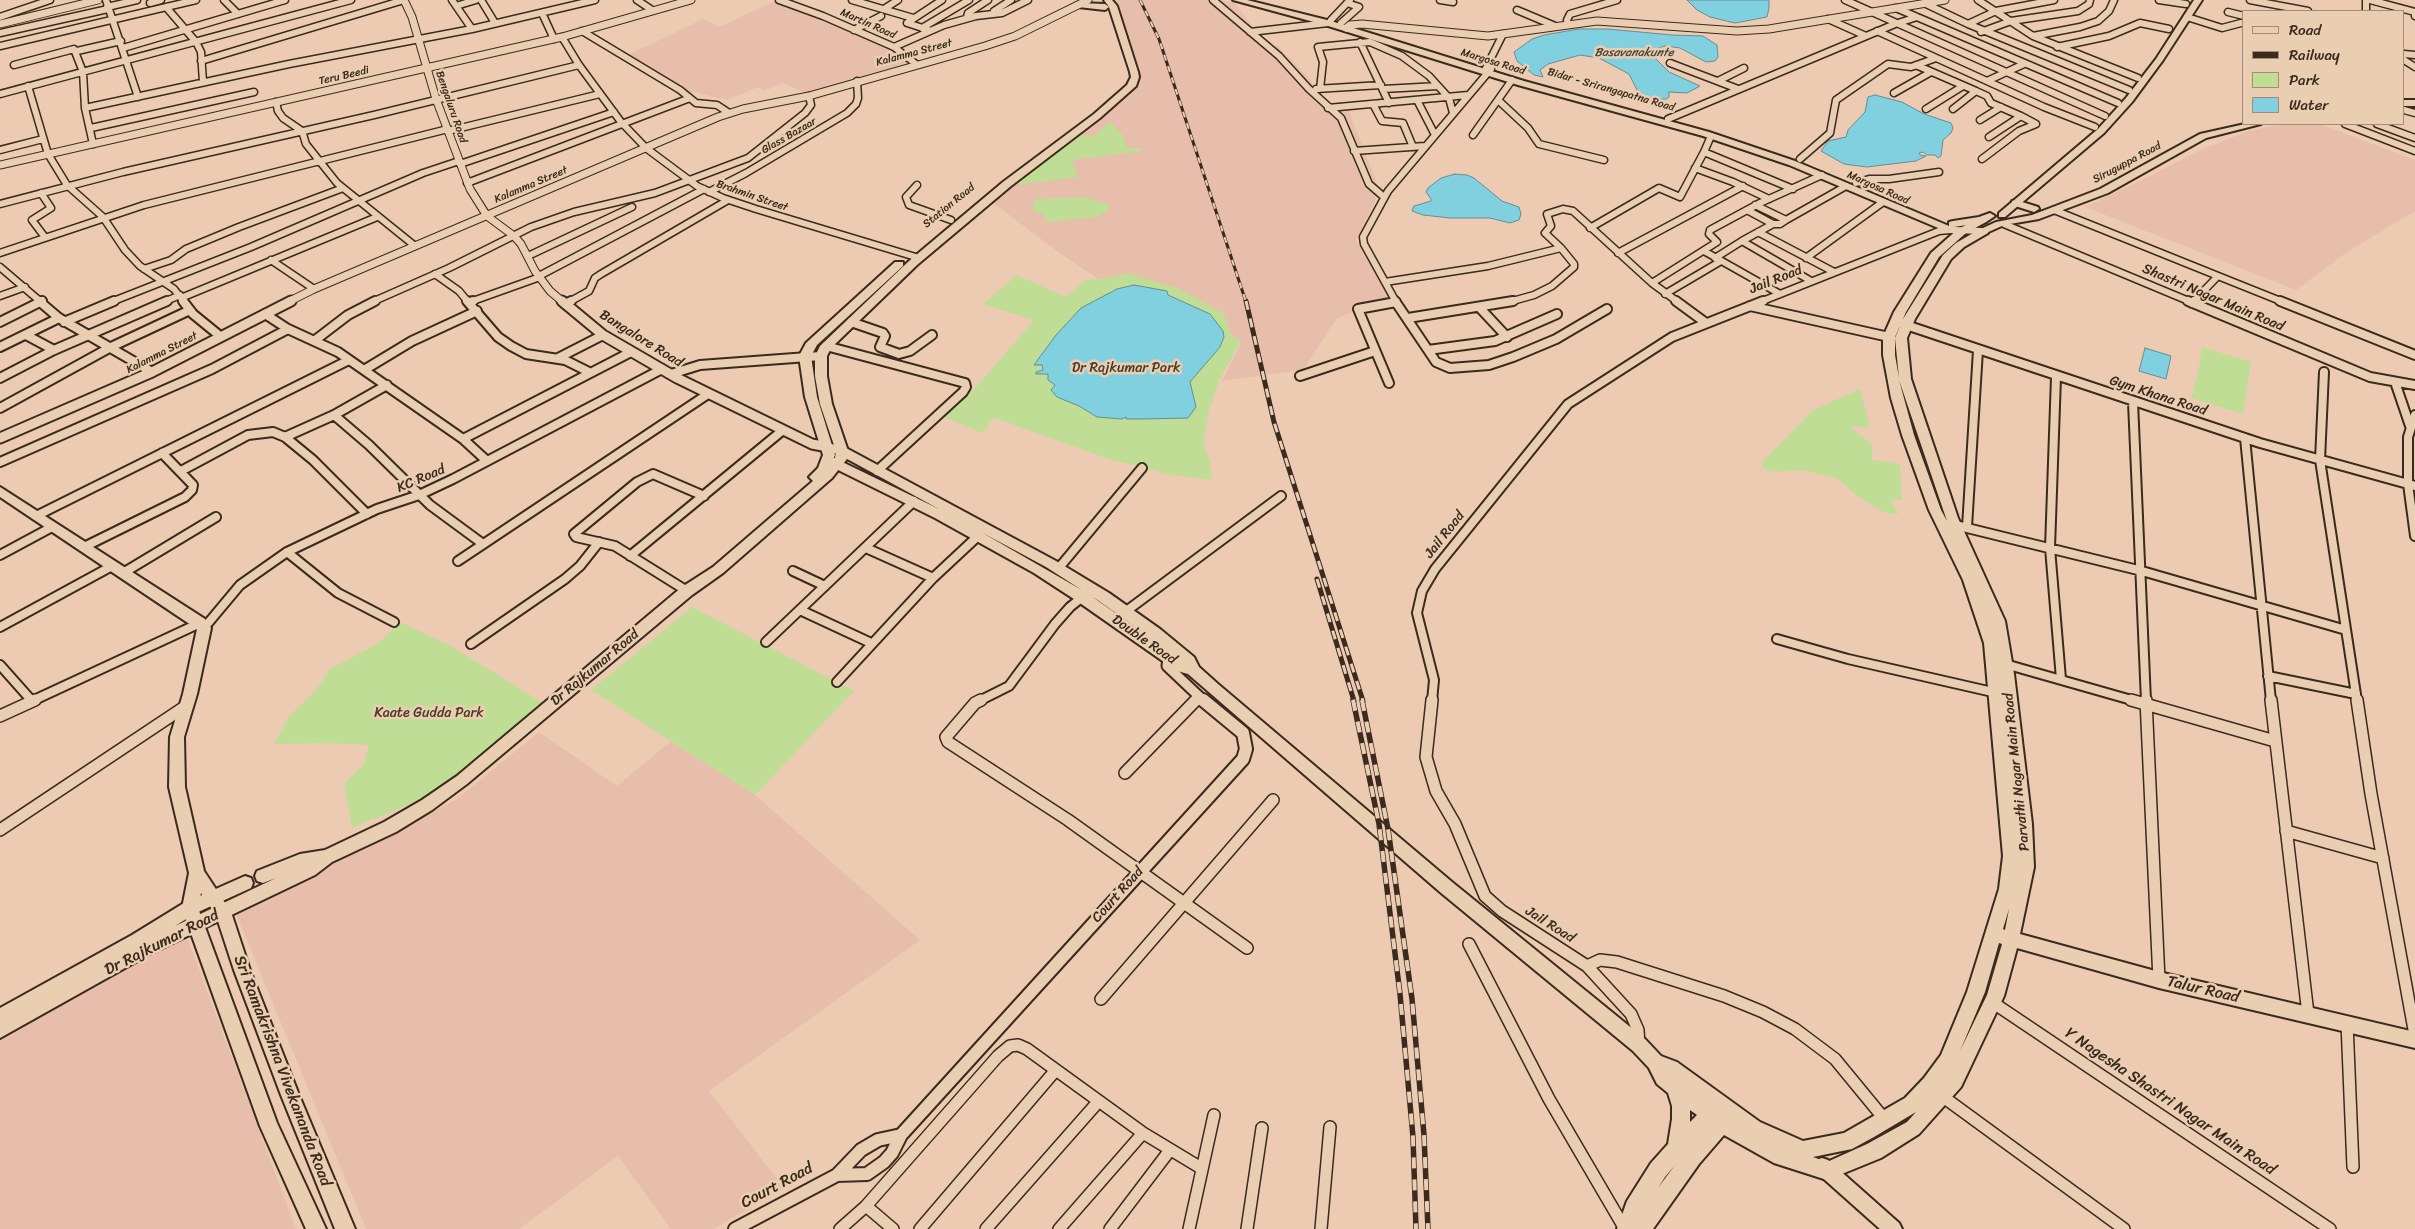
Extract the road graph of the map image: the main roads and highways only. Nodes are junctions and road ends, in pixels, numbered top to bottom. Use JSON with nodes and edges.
{"nodes":[{"id":1,"x":1237,"y":0,"type":"edge"},
{"id":2,"x":1251,"y":0,"type":"edge"},
{"id":3,"x":2198,"y":0,"type":"edge"},
{"id":4,"x":1103,"y":2,"type":"edge"},
{"id":5,"x":2188,"y":2,"type":"edge"},
{"id":6,"x":1078,"y":5,"type":"road end"},
{"id":7,"x":1330,"y":21,"type":"junction"},
{"id":8,"x":1488,"y":70,"type":"junction"},
{"id":9,"x":1126,"y":85,"type":"junction"},
{"id":10,"x":2242,"y":121,"type":"edge"},
{"id":11,"x":2252,"y":125,"type":"edge"},
{"id":12,"x":2011,"y":203,"type":"junction"},
{"id":13,"x":2034,"y":209,"type":"junction"},
{"id":14,"x":1999,"y":219,"type":"junction"},
{"id":15,"x":1955,"y":234,"type":"junction"},
{"id":16,"x":914,"y":256,"type":"junction"},
{"id":17,"x":1901,"y":324,"type":"junction"},
{"id":18,"x":842,"y":451,"type":"junction"},
{"id":19,"x":831,"y":457,"type":"junction"},
{"id":20,"x":0,"y":491,"type":"edge"},
{"id":21,"x":1087,"y":593,"type":"junction"},
{"id":22,"x":1193,"y":670,"type":"junction"},
{"id":23,"x":326,"y":857,"type":"junction"},
{"id":24,"x":197,"y":872,"type":"junction"},
{"id":25,"x":263,"y":876,"type":"dead end"},
{"id":26,"x":245,"y":883,"type":"dead end"},
{"id":27,"x":215,"y":896,"type":"junction"},
{"id":28,"x":190,"y":908,"type":"junction"},
{"id":29,"x":223,"y":912,"type":"junction"},
{"id":30,"x":196,"y":925,"type":"junction"},
{"id":31,"x":1993,"y":934,"type":"junction"},
{"id":32,"x":2011,"y":940,"type":"junction"},
{"id":33,"x":141,"y":945,"type":"junction"},
{"id":34,"x":0,"y":1017,"type":"edge"},
{"id":35,"x":0,"y":1030,"type":"edge"},
{"id":36,"x":2415,"y":1040,"type":"edge"},
{"id":37,"x":1655,"y":1062,"type":"junction"},
{"id":38,"x":1676,"y":1089,"type":"junction"},
{"id":39,"x":1720,"y":1114,"type":"junction"},
{"id":40,"x":1677,"y":1148,"type":"junction"},
{"id":41,"x":1803,"y":1150,"type":"junction"},
{"id":42,"x":1827,"y":1171,"type":"junction"},
{"id":43,"x":316,"y":1229,"type":"edge"},
{"id":44,"x":345,"y":1229,"type":"edge"},
{"id":45,"x":1626,"y":1229,"type":"edge"},
{"id":46,"x":1642,"y":1229,"type":"edge"},
{"id":47,"x":1893,"y":1229,"type":"edge"}],
"edges":[{"from":1,"to":7,"type":"main road"},
{"from":2,"to":7,"type":"main road","name":"Bidar - Srirangapatna Road"},
{"from":3,"to":12,"type":"main road"},
{"from":4,"to":6,"type":"main road"},
{"from":4,"to":9,"type":"highway"},
{"from":5,"to":12,"type":"main road"},
{"from":7,"to":8,"type":"main road","name":"Bidar - Srirangapatna Road"},
{"from":8,"to":15,"type":"main road","name":"Margosa Road"},
{"from":8,"to":15,"type":"main road","name":"Bidar - Srirangapatna Road"},
{"from":9,"to":16,"type":"highway","name":"Station Road"},
{"from":9,"to":16,"type":"main road","name":"Station Road"},
{"from":10,"to":13,"type":"main road"},
{"from":11,"to":14,"type":"main road","name":"Siruguppa Road"},
{"from":12,"to":13,"type":"main road"},
{"from":12,"to":14,"type":"main road"},
{"from":13,"to":14,"type":"main road"},
{"from":14,"to":15,"type":"main road"},
{"from":14,"to":15,"type":"main road"},
{"from":15,"to":17,"type":"main road","name":"Parvathi Nagar Main Road"},
{"from":16,"to":18,"type":"main road","name":"Station Road"},
{"from":16,"to":19,"type":"highway","name":"Station Road"},
{"from":17,"to":31,"type":"main road","name":"Parvathi Nagar Main Road"},
{"from":17,"to":32,"type":"main road","name":"Parvathi Nagar Main Road"},
{"from":18,"to":19,"type":"main road","name":"Dr Rajkumar Road"},
{"from":18,"to":21,"type":"main road","name":"Double Road"},
{"from":19,"to":21,"type":"main road","name":"Double Road"},
{"from":19,"to":23,"type":"main road","name":"Dr Rajkumar Road"},
{"from":20,"to":24,"type":"main road"},
{"from":21,"to":22,"type":"main road","name":"Double Road"},
{"from":21,"to":22,"type":"main road","name":"Double Road"},
{"from":22,"to":37,"type":"main road"},
{"from":23,"to":25,"type":"main road","name":"Dr Rajkumar Road"},
{"from":23,"to":29,"type":"main road","name":"Dr Rajkumar Road"},
{"from":24,"to":27,"type":"main road","name":"Sri Ramakrishna Vivekananda Road"},
{"from":24,"to":28,"type":"main road"},
{"from":26,"to":27,"type":"main road","name":"Dr Rajkumar Road"},
{"from":27,"to":28,"type":"main road","name":"Dr Rajkumar Road"},
{"from":27,"to":29,"type":"main road","name":"Sri Ramakrishna Vivekananda Road"},
{"from":28,"to":30,"type":"main road","name":"Sri Ramakrishna Vivekananda Road"},
{"from":28,"to":33,"type":"main road","name":"Dr Rajkumar Road"},
{"from":29,"to":30,"type":"main road","name":"Dr Rajkumar Road"},
{"from":29,"to":44,"type":"main road","name":"Sri Ramakrishna Vivekananda Road"},
{"from":30,"to":33,"type":"main road","name":"Dr Rajkumar Road"},
{"from":30,"to":43,"type":"main road","name":"Sri Ramakrishna Vivekananda Road"},
{"from":31,"to":32,"type":"main road","name":"Talur Road"},
{"from":31,"to":41,"type":"main road","name":"Parvathi Nagar Main Road"},
{"from":32,"to":36,"type":"main road","name":"Talur Road"},
{"from":32,"to":42,"type":"main road","name":"Parvathi Nagar Main Road"},
{"from":33,"to":34,"type":"main road","name":"Dr Rajkumar Road"},
{"from":33,"to":35,"type":"main road","name":"Dr Rajkumar Road"},
{"from":37,"to":38,"type":"main road"},
{"from":37,"to":39,"type":"main road"},
{"from":38,"to":39,"type":"main road"},
{"from":38,"to":40,"type":"main road"},
{"from":39,"to":40,"type":"main road"},
{"from":39,"to":41,"type":"main road"},
{"from":39,"to":42,"type":"main road"},
{"from":39,"to":46,"type":"main road"},
{"from":40,"to":45,"type":"main road"},
{"from":41,"to":42,"type":"main road"},
{"from":42,"to":47,"type":"main road"}]}
